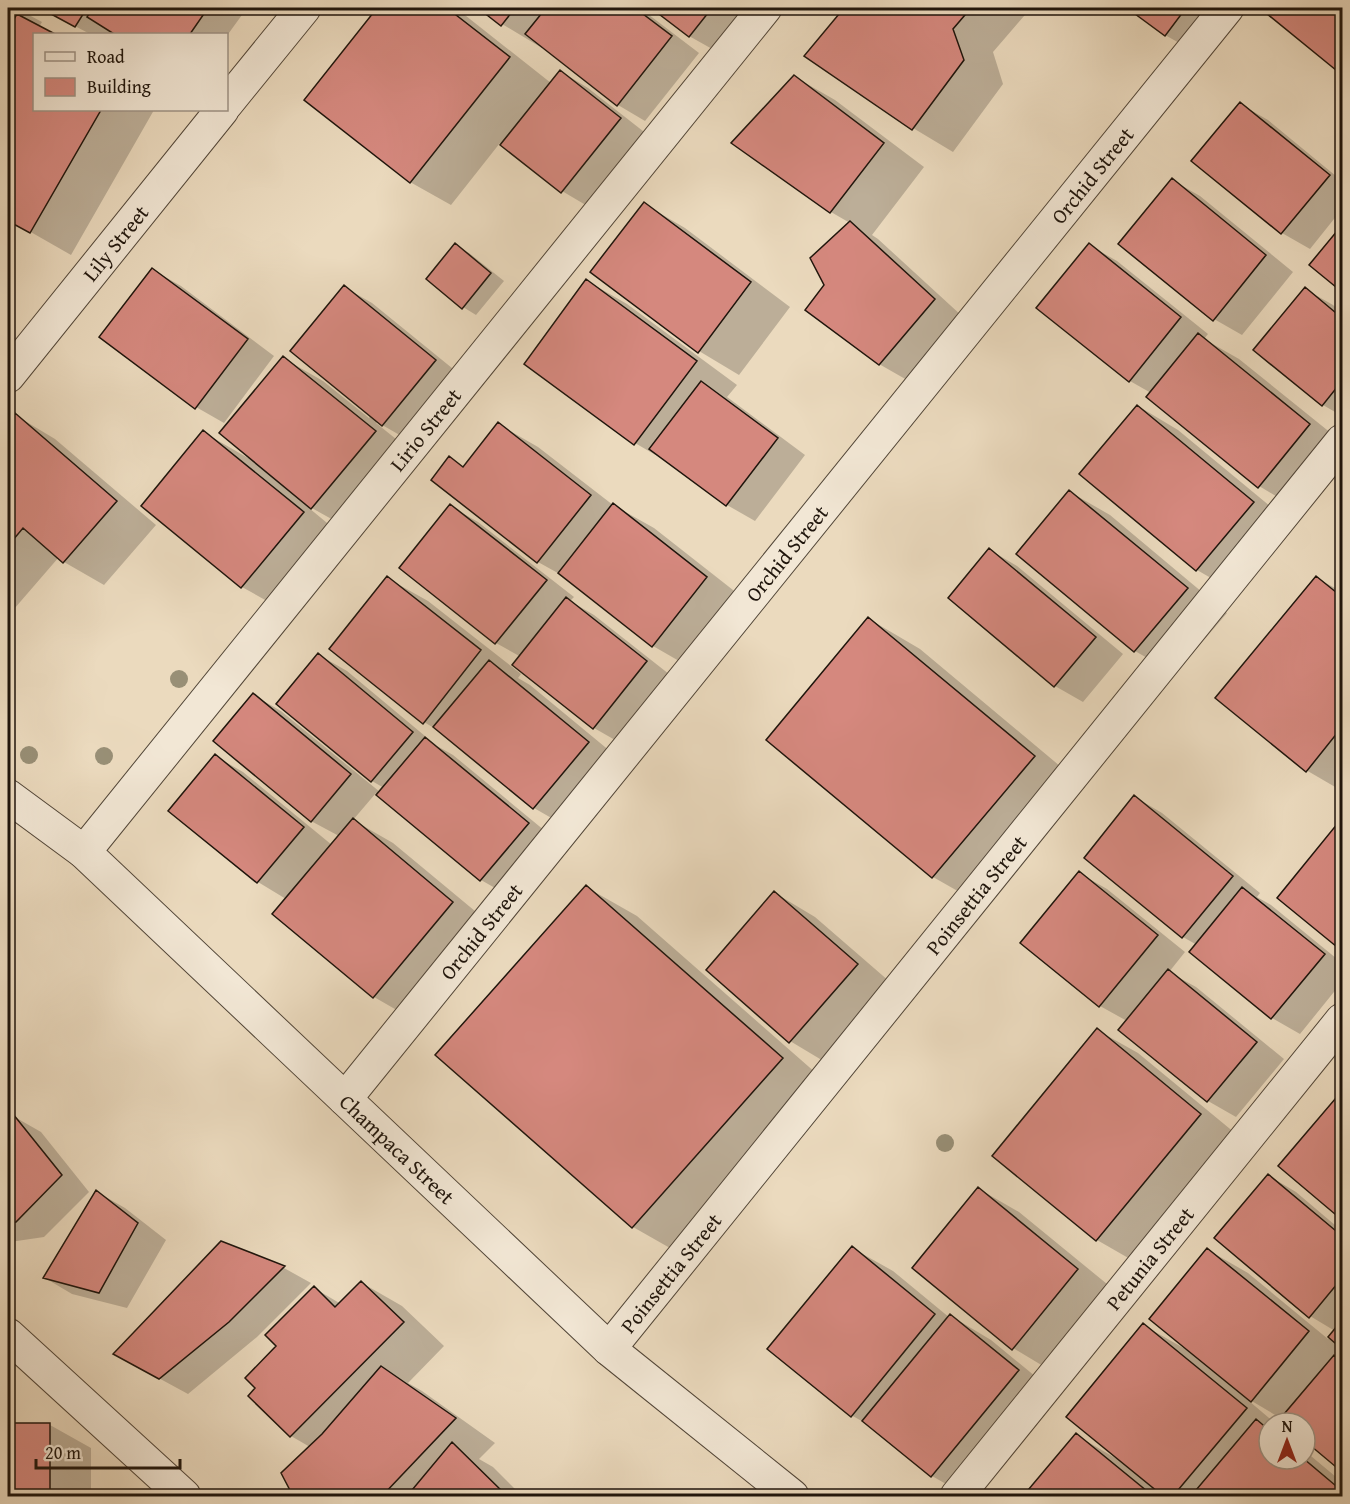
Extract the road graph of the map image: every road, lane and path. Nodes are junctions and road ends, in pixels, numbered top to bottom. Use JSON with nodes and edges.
{"nodes":[{"id":1,"x":304,"y":8,"type":"edge"},
{"id":2,"x":765,"y":8,"type":"edge"},
{"id":3,"x":1227,"y":8,"type":"edge"},
{"id":4,"x":228,"y":102,"type":"edge"},
{"id":5,"x":221,"y":111,"type":"edge"},
{"id":6,"x":8,"y":376,"type":"edge"},
{"id":7,"x":1342,"y":441,"type":"edge"},
{"id":8,"x":8,"y":796,"type":"edge"},
{"id":9,"x":84,"y":852,"type":"junction"},
{"id":10,"x":1342,"y":1020,"type":"edge"},
{"id":11,"x":345,"y":1099,"type":"junction"},
{"id":12,"x":8,"y":1335,"type":"edge"},
{"id":13,"x":609,"y":1349,"type":"junction"},
{"id":14,"x":184,"y":1497,"type":"edge"},
{"id":15,"x":792,"y":1497,"type":"edge"},
{"id":16,"x":957,"y":1497,"type":"edge"}],
"edges":[{"from":1,"to":4,"type":"street"},
{"from":2,"to":9,"type":"street","name":"Lirio Street"},
{"from":3,"to":11,"type":"street","name":"Orchid Street"},
{"from":5,"to":6,"type":"street","name":"Lily Street"},
{"from":7,"to":13,"type":"street","name":"Poinsettia Street"},
{"from":8,"to":9,"type":"street","name":"Champaca Street"},
{"from":9,"to":11,"type":"street","name":"Champaca Street"},
{"from":10,"to":16,"type":"street","name":"Petunia Street"},
{"from":11,"to":13,"type":"street","name":"Champaca Street"},
{"from":12,"to":14,"type":"street"},
{"from":13,"to":15,"type":"street","name":"Champaca Street"}]}
